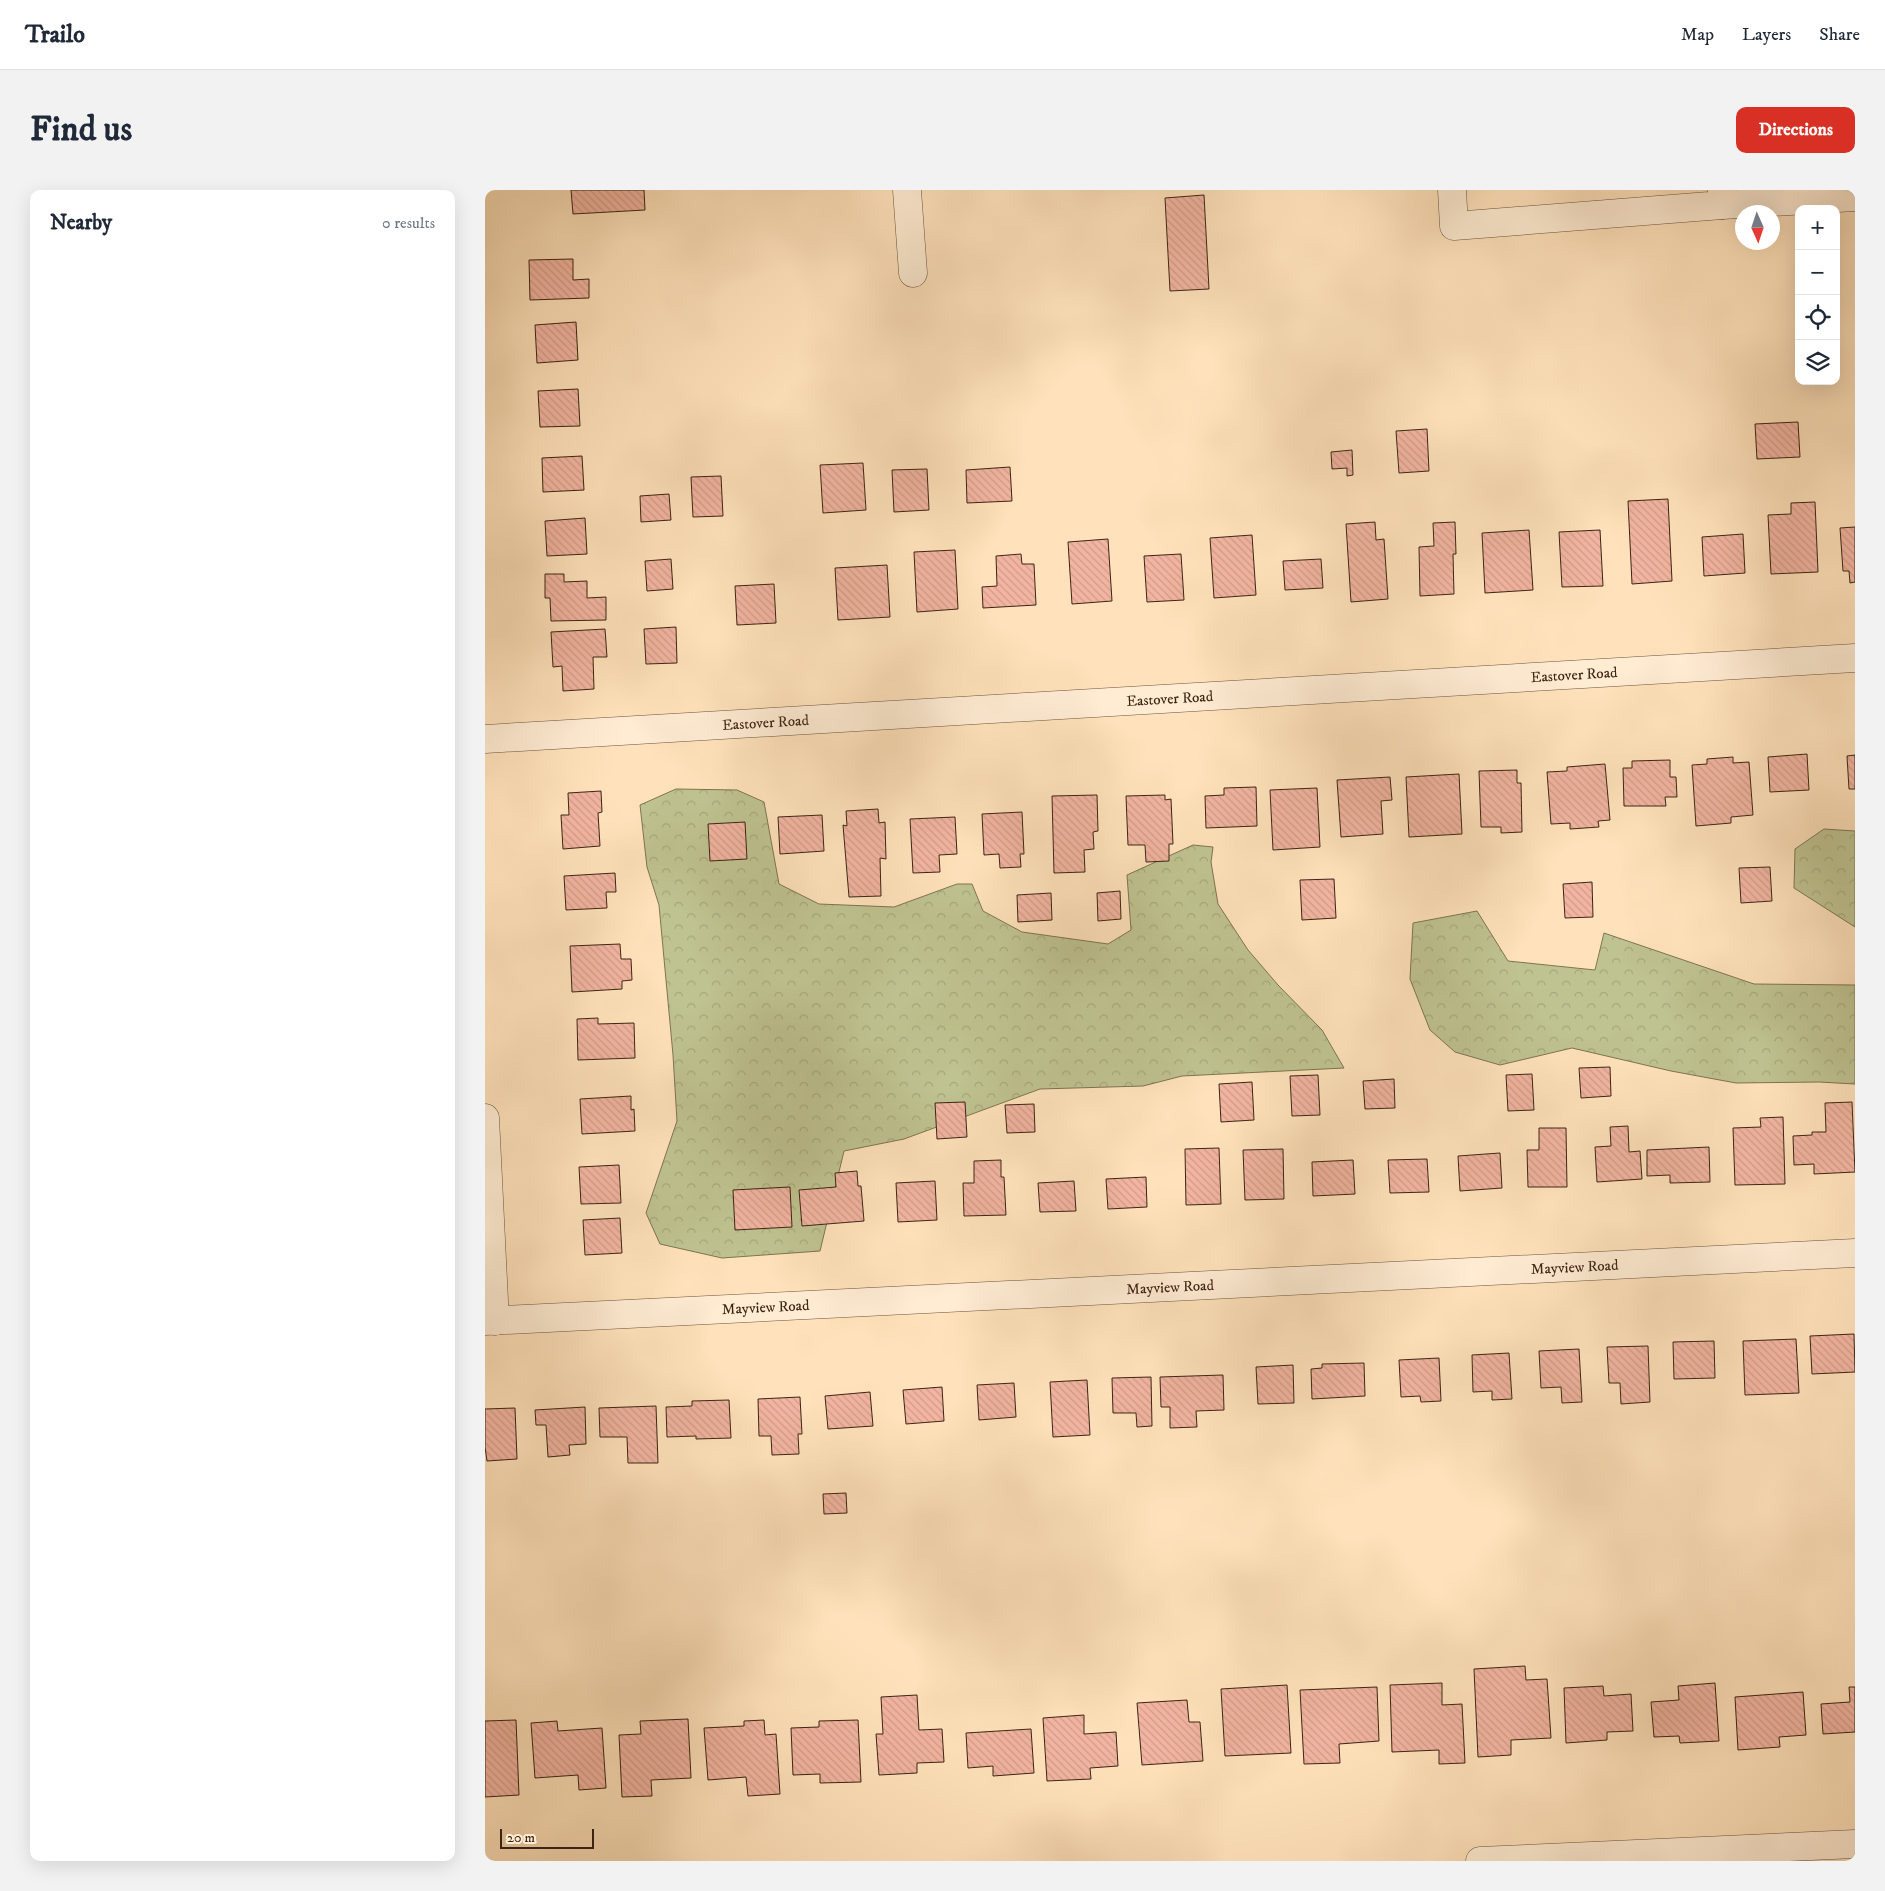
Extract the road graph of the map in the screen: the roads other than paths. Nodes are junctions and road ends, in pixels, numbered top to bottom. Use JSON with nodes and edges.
{"nodes":[{"id":1,"x":907,"y":190,"type":"edge"},
{"id":2,"x":1452,"y":190,"type":"edge"},
{"id":3,"x":1855,"y":197,"type":"edge"},
{"id":4,"x":1722,"y":198,"type":"edge"},
{"id":5,"x":913,"y":273,"type":"dead end"},
{"id":6,"x":1855,"y":658,"type":"edge"},
{"id":7,"x":485,"y":739,"type":"edge"},
{"id":8,"x":485,"y":1118,"type":"edge"},
{"id":9,"x":1855,"y":1253,"type":"edge"},
{"id":10,"x":490,"y":1321,"type":"edge"},
{"id":11,"x":1855,"y":1844,"type":"edge"},
{"id":12,"x":1480,"y":1861,"type":"edge"}],
"edges":[{"from":1,"to":5,"type":"street"},
{"from":2,"to":4,"type":"street"},
{"from":3,"to":4,"type":"street"},
{"from":6,"to":7,"type":"street","name":"Eastover Road"},
{"from":8,"to":10,"type":"street"},
{"from":9,"to":10,"type":"street","name":"Mayview Road"},
{"from":11,"to":12,"type":"street"}]}
